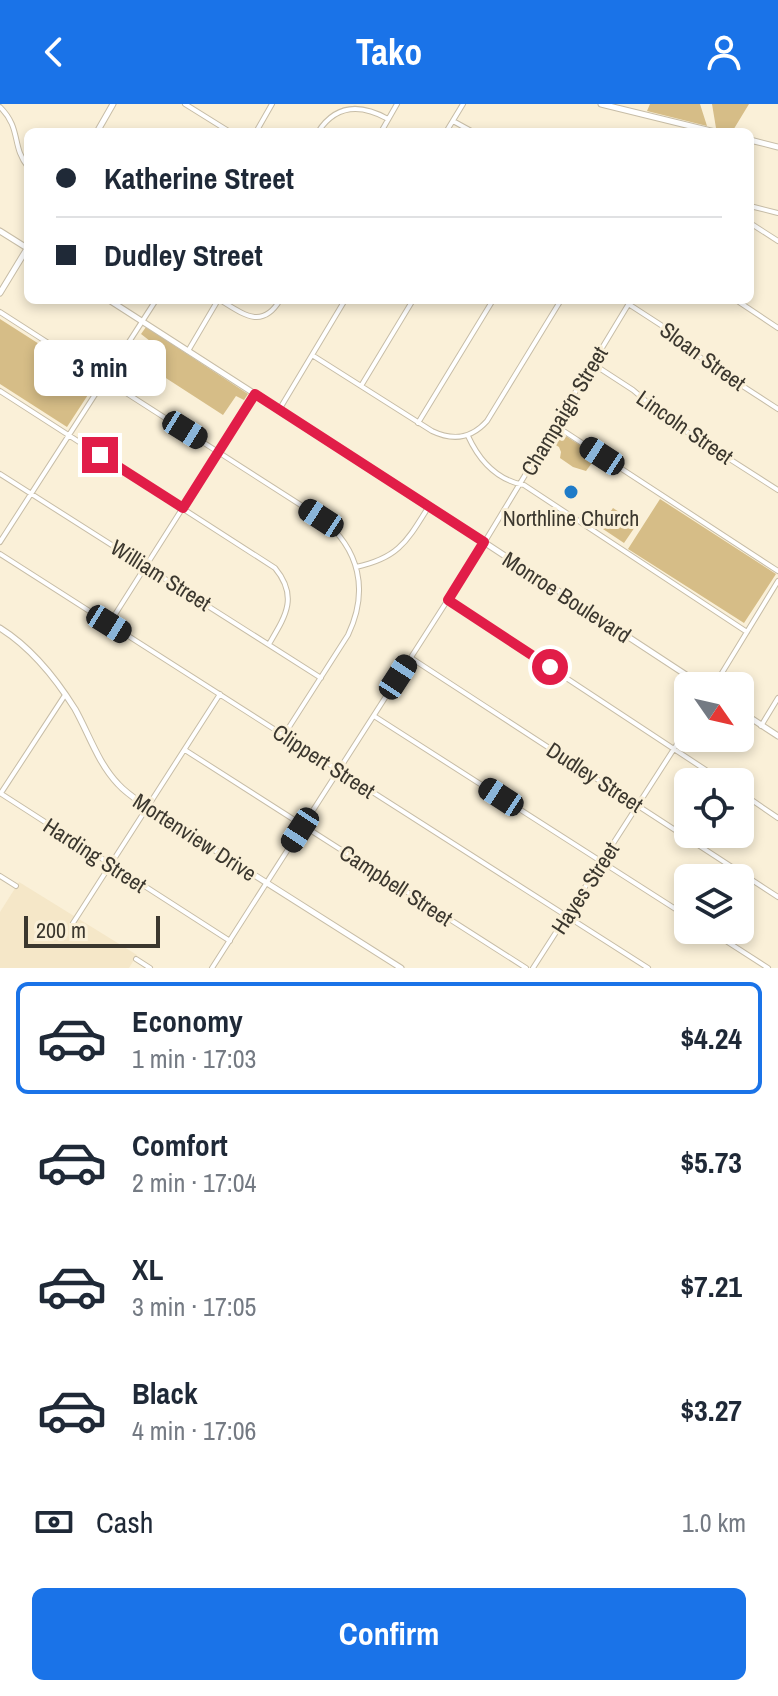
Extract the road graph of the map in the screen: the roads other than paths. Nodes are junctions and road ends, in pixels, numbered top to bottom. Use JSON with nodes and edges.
{"nodes":[{"id":1,"x":113,"y":104,"type":"edge"},
{"id":2,"x":185,"y":104,"type":"edge"},
{"id":3,"x":272,"y":104,"type":"edge"},
{"id":4,"x":397,"y":104,"type":"edge"},
{"id":5,"x":463,"y":104,"type":"edge"},
{"id":6,"x":601,"y":104,"type":"edge"},
{"id":7,"x":0,"y":107,"type":"edge"},
{"id":8,"x":388,"y":119,"type":"junction"},
{"id":9,"x":453,"y":121,"type":"junction"},
{"id":10,"x":99,"y":128,"type":"edge"},
{"id":11,"x":224,"y":128,"type":"edge"},
{"id":12,"x":258,"y":128,"type":"edge"},
{"id":13,"x":321,"y":128,"type":"edge"},
{"id":14,"x":383,"y":128,"type":"edge"},
{"id":15,"x":449,"y":128,"type":"edge"},
{"id":16,"x":466,"y":128,"type":"edge"},
{"id":17,"x":699,"y":128,"type":"edge"},
{"id":18,"x":754,"y":141,"type":"edge"},
{"id":19,"x":778,"y":147,"type":"edge"},
{"id":20,"x":24,"y":161,"type":"edge"},
{"id":21,"x":754,"y":207,"type":"edge"},
{"id":22,"x":778,"y":213,"type":"edge"},
{"id":23,"x":754,"y":226,"type":"edge"},
{"id":24,"x":0,"y":231,"type":"edge"},
{"id":25,"x":778,"y":241,"type":"edge"},
{"id":26,"x":24,"y":246,"type":"edge"},
{"id":27,"x":24,"y":254,"type":"edge"},
{"id":28,"x":0,"y":293,"type":"edge"},
{"id":29,"x":115,"y":304,"type":"edge"},
{"id":30,"x":154,"y":304,"type":"edge"},
{"id":31,"x":217,"y":304,"type":"edge"},
{"id":32,"x":226,"y":304,"type":"edge"},
{"id":33,"x":277,"y":304,"type":"edge"},
{"id":34,"x":343,"y":304,"type":"edge"},
{"id":35,"x":411,"y":304,"type":"edge"},
{"id":36,"x":491,"y":304,"type":"edge"},
{"id":37,"x":559,"y":304,"type":"edge"},
{"id":38,"x":629,"y":304,"type":"edge"},
{"id":39,"x":633,"y":304,"type":"edge"},
{"id":40,"x":742,"y":304,"type":"edge"},
{"id":41,"x":0,"y":312,"type":"edge"},
{"id":42,"x":143,"y":322,"type":"junction"},
{"id":43,"x":778,"y":328,"type":"edge"},
{"id":44,"x":188,"y":351,"type":"junction"},
{"id":45,"x":312,"y":355,"type":"junction"},
{"id":46,"x":593,"y":364,"type":"junction"},
{"id":47,"x":105,"y":379,"type":"junction"},
{"id":48,"x":361,"y":386,"type":"junction"},
{"id":49,"x":0,"y":391,"type":"edge"},
{"id":50,"x":255,"y":394,"type":"junction"},
{"id":51,"x":778,"y":409,"type":"edge"},
{"id":52,"x":279,"y":410,"type":"junction"},
{"id":53,"x":418,"y":423,"type":"junction"},
{"id":54,"x":555,"y":425,"type":"junction"},
{"id":55,"x":69,"y":435,"type":"junction"},
{"id":56,"x":468,"y":436,"type":"junction"},
{"id":57,"x":218,"y":452,"type":"junction"},
{"id":58,"x":0,"y":474,"type":"edge"},
{"id":59,"x":520,"y":484,"type":"junction"},
{"id":60,"x":778,"y":490,"type":"edge"},
{"id":61,"x":32,"y":494,"type":"junction"},
{"id":62,"x":429,"y":506,"type":"junction"},
{"id":63,"x":183,"y":508,"type":"junction"},
{"id":64,"x":0,"y":542,"type":"edge"},
{"id":65,"x":484,"y":542,"type":"junction"},
{"id":66,"x":0,"y":554,"type":"edge"},
{"id":67,"x":146,"y":566,"type":"junction"},
{"id":68,"x":356,"y":567,"type":"junction"},
{"id":69,"x":778,"y":571,"type":"edge"},
{"id":70,"x":778,"y":581,"type":"edge"},
{"id":71,"x":448,"y":600,"type":"junction"},
{"id":72,"x":109,"y":624,"type":"junction"},
{"id":73,"x":0,"y":628,"type":"edge"},
{"id":74,"x":747,"y":632,"type":"junction"},
{"id":75,"x":269,"y":644,"type":"junction"},
{"id":76,"x":411,"y":658,"type":"junction"},
{"id":77,"x":682,"y":672,"type":"edge"},
{"id":78,"x":723,"y":672,"type":"edge"},
{"id":79,"x":321,"y":678,"type":"junction"},
{"id":80,"x":220,"y":694,"type":"junction"},
{"id":81,"x":65,"y":695,"type":"junction"},
{"id":82,"x":778,"y":698,"type":"edge"},
{"id":83,"x":374,"y":716,"type":"junction"},
{"id":84,"x":754,"y":721,"type":"edge"},
{"id":85,"x":761,"y":726,"type":"junction"},
{"id":86,"x":284,"y":735,"type":"junction"},
{"id":87,"x":778,"y":736,"type":"edge"},
{"id":88,"x":674,"y":749,"type":"joint"},
{"id":89,"x":185,"y":750,"type":"junction"},
{"id":90,"x":679,"y":752,"type":"edge"},
{"id":91,"x":703,"y":768,"type":"edge"},
{"id":92,"x":339,"y":770,"type":"junction"},
{"id":93,"x":0,"y":794,"type":"edge"},
{"id":94,"x":754,"y":802,"type":"edge"},
{"id":95,"x":638,"y":805,"type":"junction"},
{"id":96,"x":147,"y":807,"type":"junction"},
{"id":97,"x":778,"y":818,"type":"edge"},
{"id":98,"x":303,"y":825,"type":"junction"},
{"id":99,"x":602,"y":861,"type":"junction"},
{"id":100,"x":111,"y":865,"type":"junction"},
{"id":101,"x":0,"y":876,"type":"edge"},
{"id":102,"x":266,"y":883,"type":"junction"},
{"id":103,"x":16,"y":886,"type":"dead end"},
{"id":104,"x":778,"y":897,"type":"edge"},
{"id":105,"x":674,"y":908,"type":"edge"},
{"id":106,"x":567,"y":916,"type":"junction"},
{"id":107,"x":73,"y":923,"type":"dead end"},
{"id":108,"x":230,"y":941,"type":"junction"},
{"id":109,"x":731,"y":944,"type":"edge"},
{"id":110,"x":136,"y":959,"type":"dead end"},
{"id":111,"x":150,"y":968,"type":"edge"},
{"id":112,"x":212,"y":968,"type":"edge"},
{"id":113,"x":401,"y":968,"type":"edge"},
{"id":114,"x":526,"y":968,"type":"edge"},
{"id":115,"x":533,"y":968,"type":"edge"},
{"id":116,"x":648,"y":968,"type":"edge"},
{"id":117,"x":768,"y":968,"type":"edge"}],
"edges":[{"from":1,"to":10,"type":"street"},
{"from":2,"to":11,"type":"street"},
{"from":3,"to":12,"type":"street"},
{"from":4,"to":8,"type":"street"},
{"from":5,"to":9,"type":"street"},
{"from":6,"to":17,"type":"street"},
{"from":7,"to":20,"type":"street"},
{"from":8,"to":13,"type":"street"},
{"from":8,"to":14,"type":"street"},
{"from":9,"to":15,"type":"street"},
{"from":9,"to":16,"type":"street"},
{"from":18,"to":19,"type":"street"},
{"from":21,"to":22,"type":"street"},
{"from":23,"to":25,"type":"street"},
{"from":24,"to":26,"type":"street"},
{"from":27,"to":28,"type":"street"},
{"from":29,"to":42,"type":"street","name":"Monroe Boulevard"},
{"from":30,"to":42,"type":"street"},
{"from":31,"to":44,"type":"street"},
{"from":32,"to":33,"type":"street"},
{"from":34,"to":45,"type":"street"},
{"from":35,"to":48,"type":"street"},
{"from":36,"to":53,"type":"street"},
{"from":37,"to":56,"type":"street"},
{"from":38,"to":46,"type":"street","name":"Champaign Street"},
{"from":39,"to":51,"type":"street","name":"Sloan Street"},
{"from":40,"to":43,"type":"street"},
{"from":41,"to":47,"type":"street"},
{"from":42,"to":44,"type":"street","name":"Monroe Boulevard"},
{"from":42,"to":47,"type":"street"},
{"from":44,"to":50,"type":"street","name":"Monroe Boulevard"},
{"from":45,"to":48,"type":"street"},
{"from":45,"to":52,"type":"street"},
{"from":46,"to":54,"type":"street","name":"Champaign Street"},
{"from":46,"to":60,"type":"street","name":"Lincoln Street"},
{"from":47,"to":55,"type":"street"},
{"from":47,"to":57,"type":"street"},
{"from":48,"to":53,"type":"street"},
{"from":49,"to":55,"type":"street"},
{"from":50,"to":52,"type":"street","name":"Monroe Boulevard"},
{"from":50,"to":57,"type":"street"},
{"from":52,"to":62,"type":"street","name":"Monroe Boulevard"},
{"from":53,"to":56,"type":"street"},
{"from":54,"to":59,"type":"street","name":"Champaign Street"},
{"from":54,"to":69,"type":"street"},
{"from":55,"to":61,"type":"street"},
{"from":55,"to":63,"type":"street"},
{"from":56,"to":59,"type":"street"},
{"from":57,"to":63,"type":"street"},
{"from":57,"to":68,"type":"street"},
{"from":58,"to":61,"type":"street","name":"William Street"},
{"from":59,"to":65,"type":"street","name":"Champaign Street"},
{"from":59,"to":74,"type":"street"},
{"from":61,"to":64,"type":"street"},
{"from":61,"to":67,"type":"street","name":"William Street"},
{"from":62,"to":65,"type":"street","name":"Monroe Boulevard"},
{"from":62,"to":68,"type":"street"},
{"from":63,"to":67,"type":"street"},
{"from":63,"to":75,"type":"street"},
{"from":65,"to":71,"type":"street","name":"Champaign Street"},
{"from":65,"to":77,"type":"street","name":"Monroe Boulevard"},
{"from":66,"to":72,"type":"street","name":"Clippert Street"},
{"from":67,"to":72,"type":"street"},
{"from":67,"to":75,"type":"street","name":"William Street"},
{"from":68,"to":79,"type":"street"},
{"from":70,"to":74,"type":"street"},
{"from":71,"to":76,"type":"street","name":"Champaign Street"},
{"from":71,"to":88,"type":"street"},
{"from":72,"to":80,"type":"street","name":"Clippert Street"},
{"from":73,"to":81,"type":"street","name":"Mortenview Drive"},
{"from":74,"to":78,"type":"street"},
{"from":75,"to":79,"type":"street","name":"William Street"},
{"from":76,"to":83,"type":"street","name":"Champaign Street"},
{"from":76,"to":95,"type":"street","name":"Dudley Street"},
{"from":79,"to":86,"type":"street"},
{"from":80,"to":86,"type":"street","name":"Clippert Street"},
{"from":80,"to":89,"type":"street"},
{"from":81,"to":93,"type":"street"},
{"from":81,"to":96,"type":"street","name":"Mortenview Drive"},
{"from":82,"to":85,"type":"street"},
{"from":83,"to":92,"type":"street","name":"Champaign Street"},
{"from":83,"to":99,"type":"street"},
{"from":84,"to":85,"type":"street"},
{"from":85,"to":87,"type":"street"},
{"from":86,"to":92,"type":"street","name":"Clippert Street"},
{"from":88,"to":95,"type":"street","name":"Hayes Street"},
{"from":89,"to":96,"type":"street"},
{"from":89,"to":98,"type":"street","name":"Campbell Street"},
{"from":90,"to":91,"type":"street"},
{"from":92,"to":98,"type":"street","name":"Champaign Street"},
{"from":92,"to":106,"type":"street","name":"Clippert Street"},
{"from":93,"to":100,"type":"street","name":"Harding Street"},
{"from":94,"to":97,"type":"street"},
{"from":95,"to":99,"type":"street","name":"Hayes Street"},
{"from":95,"to":104,"type":"street","name":"Dudley Street"},
{"from":96,"to":100,"type":"street"},
{"from":96,"to":102,"type":"street","name":"Mortenview Drive"},
{"from":98,"to":102,"type":"street","name":"Champaign Street"},
{"from":98,"to":114,"type":"street","name":"Campbell Street"},
{"from":99,"to":105,"type":"street"},
{"from":99,"to":106,"type":"street","name":"Hayes Street"},
{"from":100,"to":107,"type":"street"},
{"from":100,"to":108,"type":"street","name":"Harding Street"},
{"from":101,"to":103,"type":"street"},
{"from":102,"to":108,"type":"street","name":"Champaign Street"},
{"from":102,"to":113,"type":"street","name":"Mortenview Drive"},
{"from":106,"to":115,"type":"street","name":"Hayes Street"},
{"from":106,"to":116,"type":"street","name":"Clippert Street"},
{"from":108,"to":112,"type":"street","name":"Champaign Street"},
{"from":109,"to":117,"type":"street"},
{"from":110,"to":111,"type":"street"}]}
